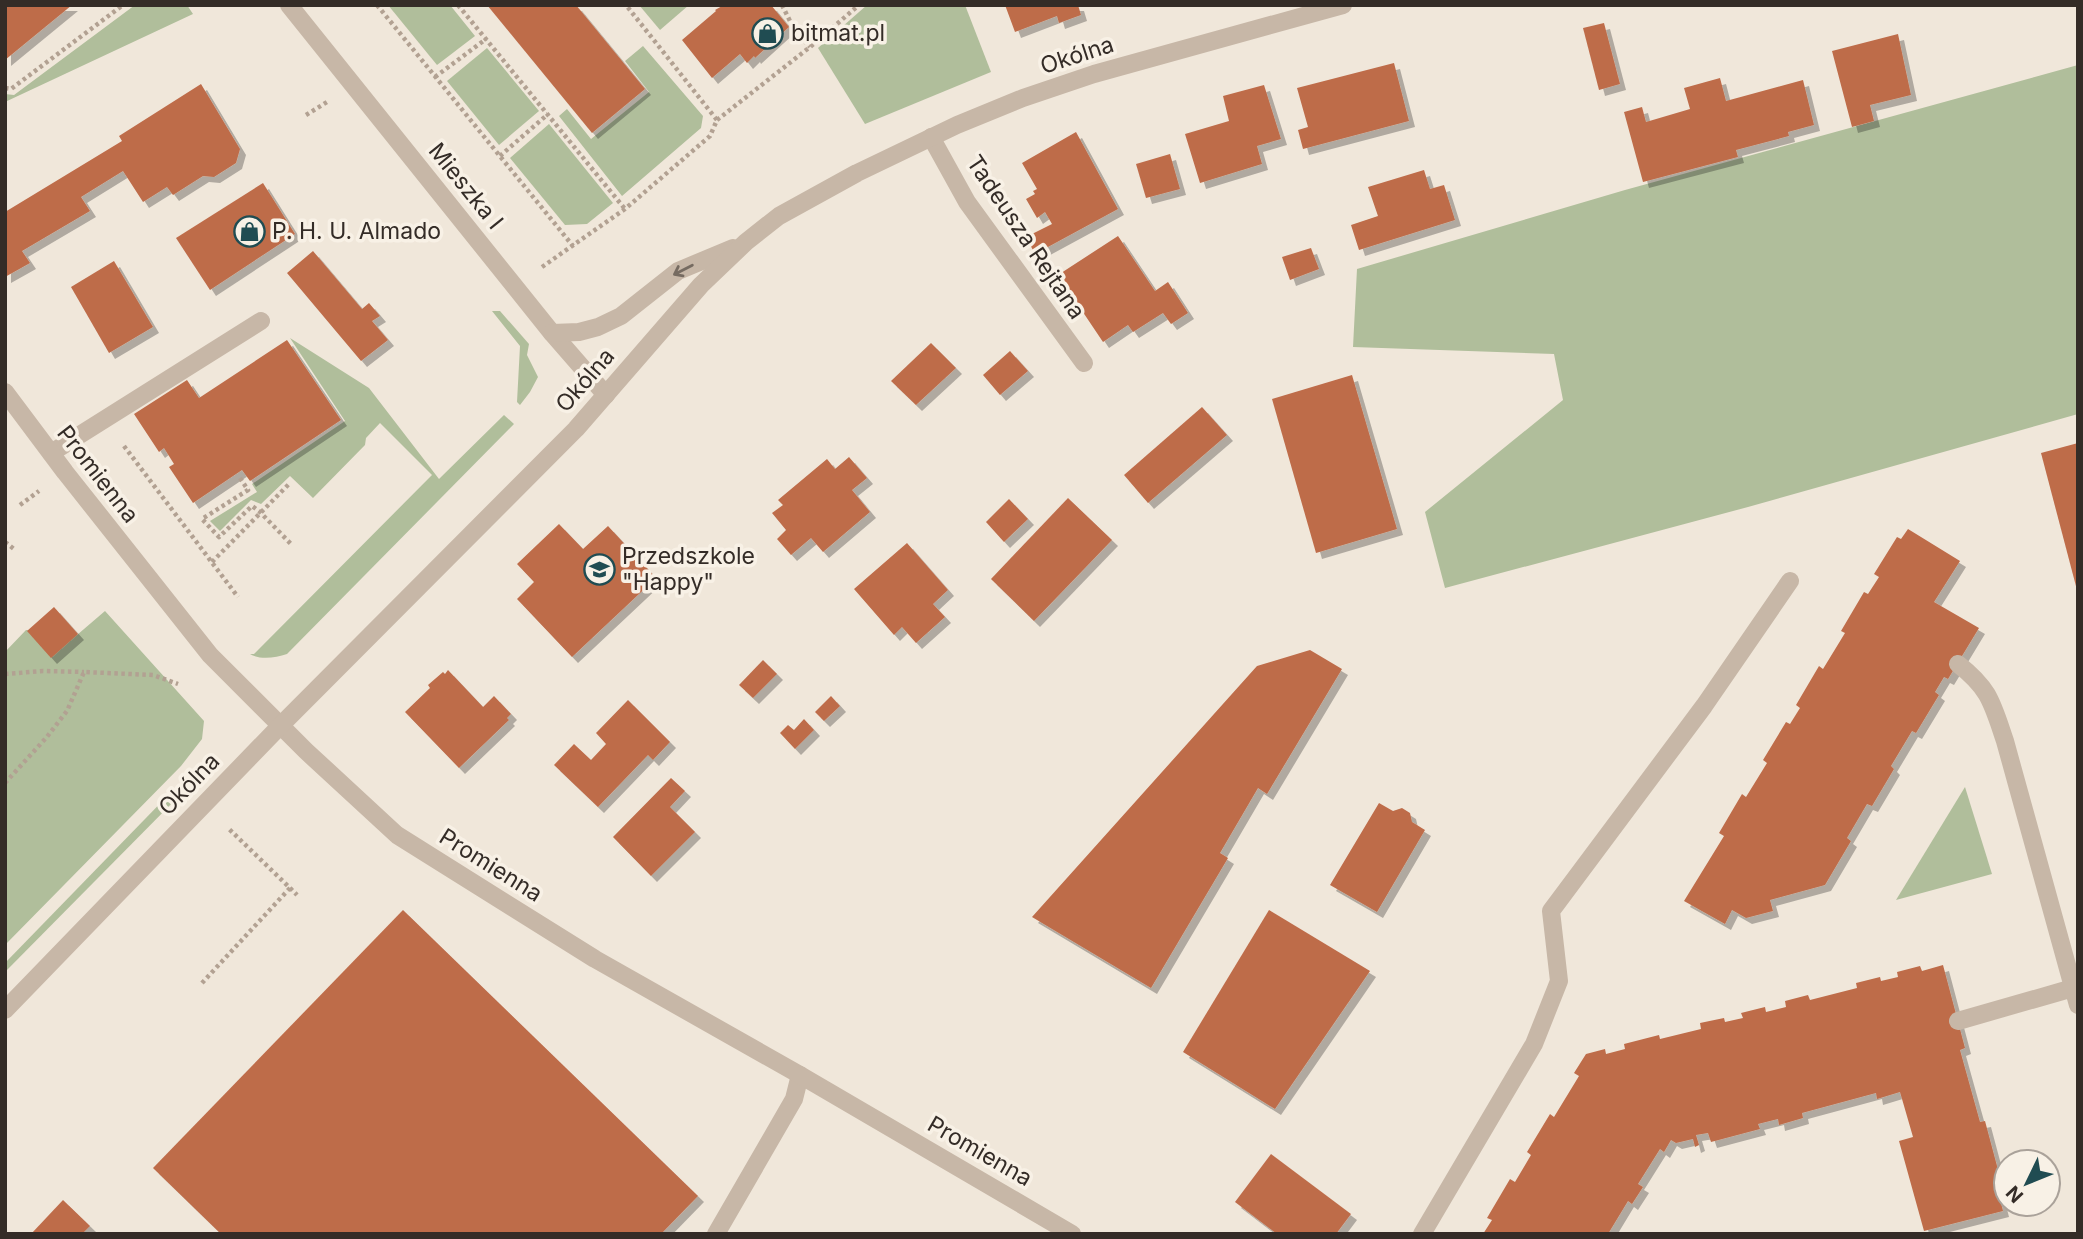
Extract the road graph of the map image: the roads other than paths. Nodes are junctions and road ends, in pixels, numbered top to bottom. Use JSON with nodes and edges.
{"nodes":[{"id":1,"x":289,"y":5,"type":"edge"},
{"id":2,"x":1343,"y":5,"type":"edge"},
{"id":3,"x":1317,"y":9,"type":"edge"},
{"id":4,"x":931,"y":137,"type":"junction"},
{"id":5,"x":746,"y":242,"type":"junction"},
{"id":6,"x":261,"y":321,"type":"dead end"},
{"id":7,"x":552,"y":333,"type":"junction"},
{"id":8,"x":1084,"y":363,"type":"dead end"},
{"id":9,"x":5,"y":392,"type":"edge"},
{"id":10,"x":606,"y":395,"type":"junction"},
{"id":11,"x":51,"y":453,"type":"junction"},
{"id":12,"x":1790,"y":581,"type":"dead end"},
{"id":13,"x":1958,"y":664,"type":"dead end"},
{"id":14,"x":280,"y":726,"type":"junction"},
{"id":15,"x":2075,"y":996,"type":"edge"},
{"id":16,"x":5,"y":1010,"type":"edge"},
{"id":17,"x":1958,"y":1021,"type":"dead end"},
{"id":18,"x":800,"y":1075,"type":"junction"},
{"id":19,"x":716,"y":1234,"type":"edge"},
{"id":20,"x":1072,"y":1234,"type":"edge"},
{"id":21,"x":1422,"y":1234,"type":"edge"}],
"edges":[{"from":1,"to":7,"type":"street","name":"Mieszka I"},
{"from":2,"to":3,"type":"street","name":"Okólna"},
{"from":3,"to":4,"type":"street","name":"Okólna"},
{"from":4,"to":5,"type":"street","name":"Okólna"},
{"from":4,"to":8,"type":"street","name":"Tadeusza Rejtana"},
{"from":5,"to":7,"type":"street","one_way":true},
{"from":5,"to":10,"type":"street","name":"Okólna"},
{"from":6,"to":11,"type":"street"},
{"from":7,"to":10,"type":"street","name":"Mieszka I"},
{"from":9,"to":11,"type":"street","name":"Promienna"},
{"from":10,"to":14,"type":"street","name":"Okólna"},
{"from":11,"to":14,"type":"street","name":"Promienna"},
{"from":12,"to":21,"type":"street"},
{"from":13,"to":15,"type":"street"},
{"from":14,"to":16,"type":"street","name":"Okólna"},
{"from":14,"to":18,"type":"street","name":"Promienna"},
{"from":15,"to":17,"type":"street"},
{"from":18,"to":19,"type":"street"},
{"from":18,"to":20,"type":"street","name":"Promienna"}]}
